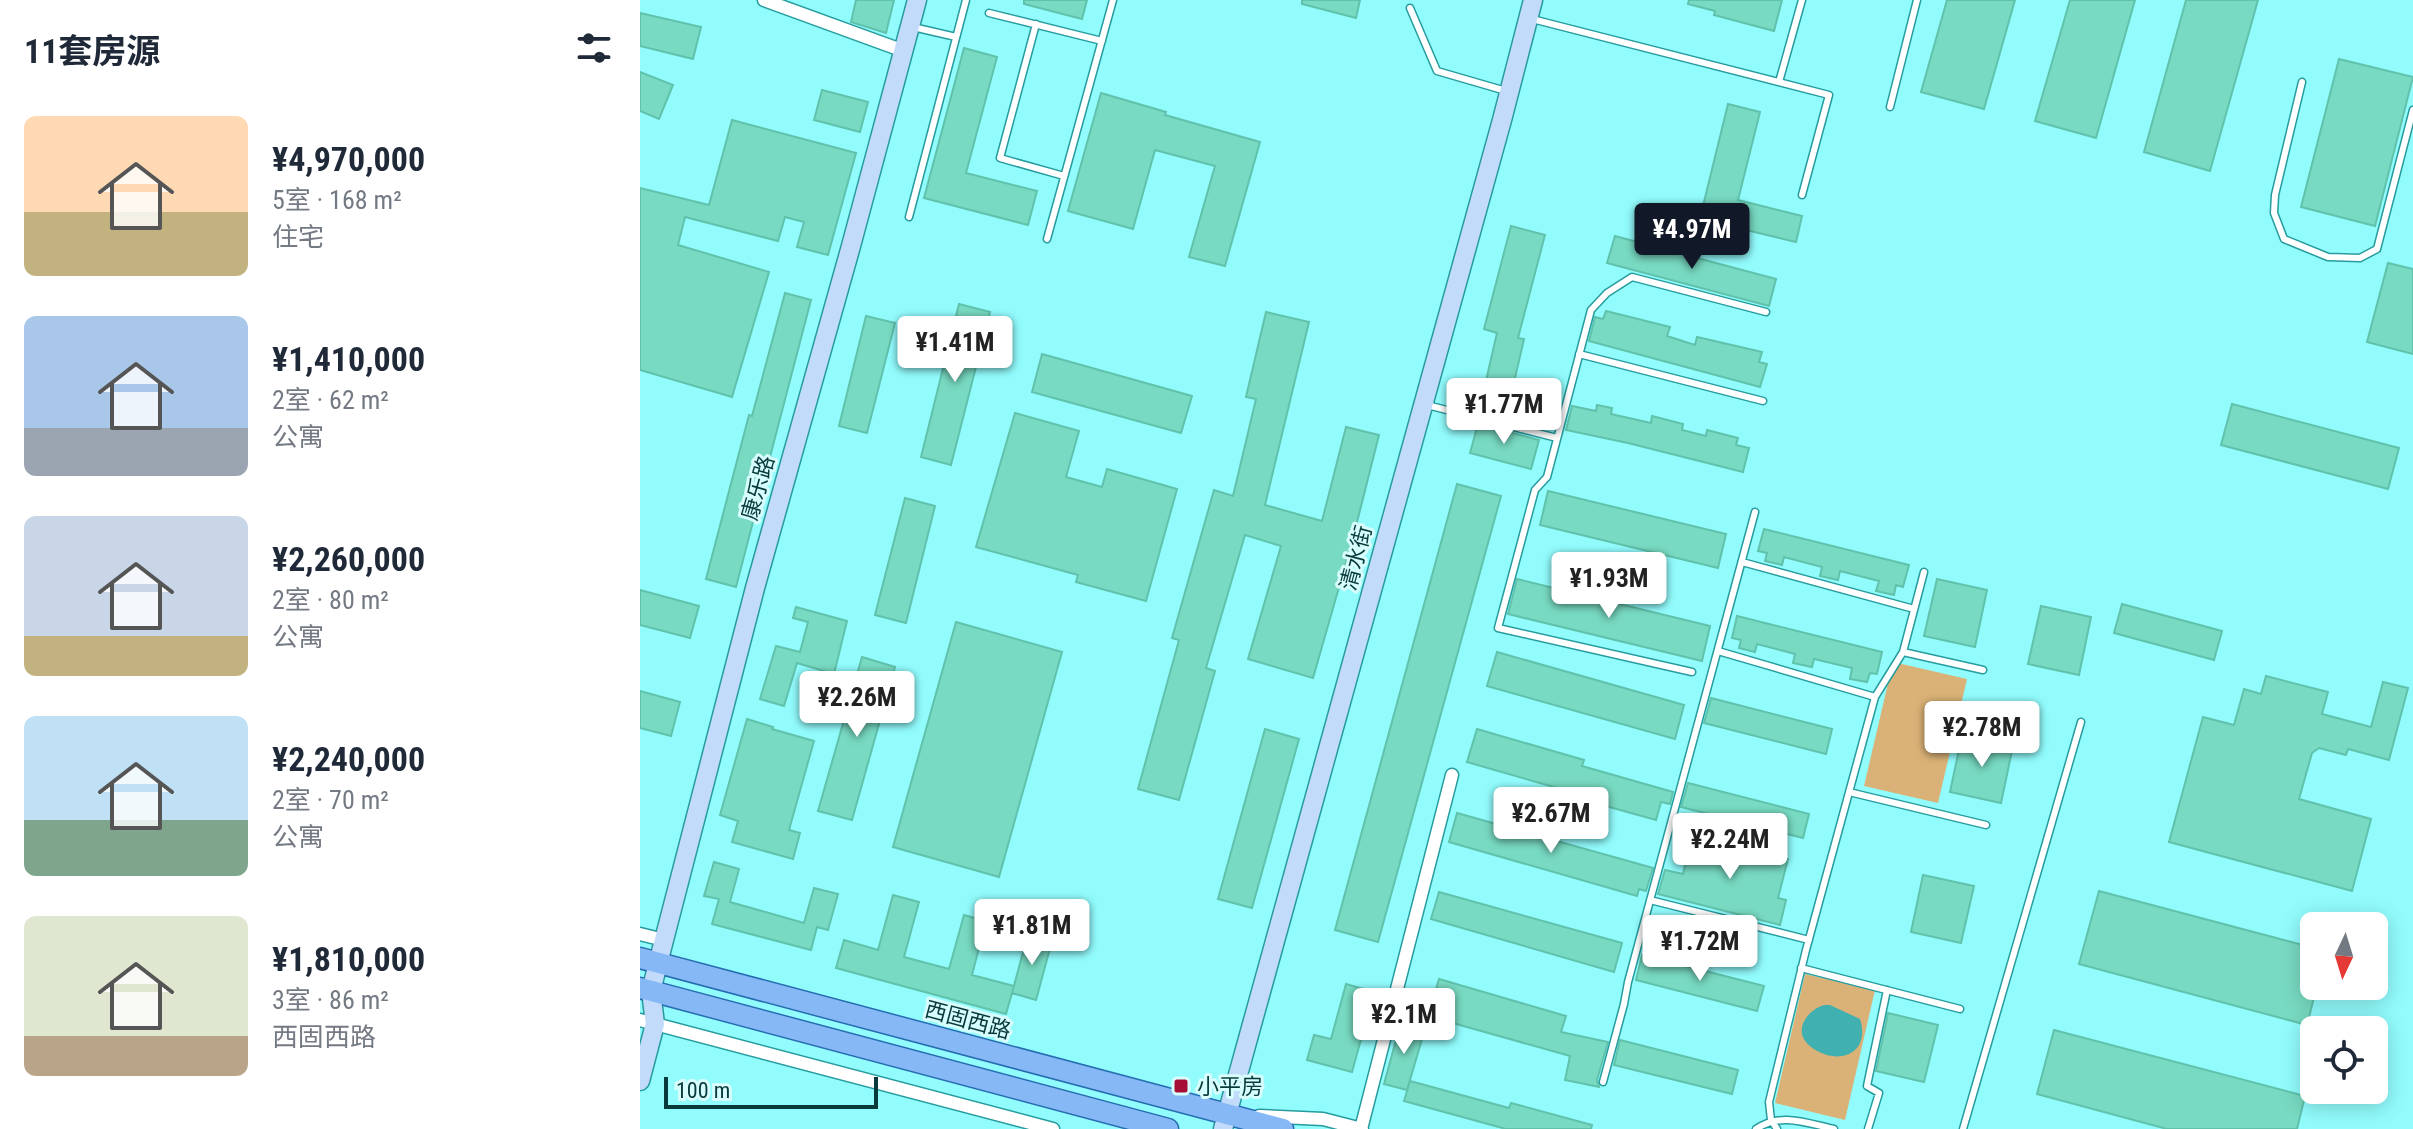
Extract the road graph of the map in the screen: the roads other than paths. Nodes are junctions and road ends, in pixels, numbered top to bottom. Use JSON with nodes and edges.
{"nodes":[{"id":1,"x":764,"y":0,"type":"edge"},
{"id":2,"x":917,"y":0,"type":"edge"},
{"id":3,"x":966,"y":0,"type":"edge"},
{"id":4,"x":1113,"y":0,"type":"edge"},
{"id":5,"x":1802,"y":0,"type":"edge"},
{"id":6,"x":1917,"y":0,"type":"edge"},
{"id":7,"x":1410,"y":8,"type":"dead end"},
{"id":8,"x":1530,"y":9,"type":"edge"},
{"id":9,"x":989,"y":13,"type":"dead end"},
{"id":10,"x":1036,"y":24,"type":"junction"},
{"id":11,"x":910,"y":26,"type":"junction"},
{"id":12,"x":956,"y":37,"type":"junction"},
{"id":13,"x":1102,"y":41,"type":"junction"},
{"id":14,"x":904,"y":51,"type":"junction"},
{"id":15,"x":1779,"y":82,"type":"junction"},
{"id":16,"x":2302,"y":82,"type":"dead end"},
{"id":17,"x":1509,"y":92,"type":"junction"},
{"id":18,"x":1890,"y":107,"type":"dead end"},
{"id":19,"x":2413,"y":110,"type":"edge"},
{"id":20,"x":1064,"y":176,"type":"junction"},
{"id":21,"x":1802,"y":195,"type":"dead end"},
{"id":22,"x":909,"y":217,"type":"dead end"},
{"id":23,"x":1047,"y":239,"type":"dead end"},
{"id":24,"x":1766,"y":312,"type":"dead end"},
{"id":25,"x":1579,"y":354,"type":"junction"},
{"id":26,"x":1763,"y":401,"type":"dead end"},
{"id":27,"x":1423,"y":404,"type":"junction"},
{"id":28,"x":1557,"y":438,"type":"junction"},
{"id":29,"x":1755,"y":512,"type":"dead end"},
{"id":30,"x":1742,"y":562,"type":"junction"},
{"id":31,"x":1924,"y":572,"type":"dead end"},
{"id":32,"x":1914,"y":609,"type":"junction"},
{"id":33,"x":1718,"y":651,"type":"junction"},
{"id":34,"x":1903,"y":652,"type":"junction"},
{"id":35,"x":1983,"y":670,"type":"dead end"},
{"id":36,"x":1692,"y":672,"type":"dead end"},
{"id":37,"x":1875,"y":697,"type":"junction"},
{"id":38,"x":2081,"y":722,"type":"dead end"},
{"id":39,"x":1452,"y":775,"type":"dead end"},
{"id":40,"x":1849,"y":792,"type":"junction"},
{"id":41,"x":1986,"y":825,"type":"dead end"},
{"id":42,"x":1650,"y":900,"type":"junction"},
{"id":43,"x":640,"y":934,"type":"edge"},
{"id":44,"x":664,"y":940,"type":"junction"},
{"id":45,"x":1809,"y":940,"type":"junction"},
{"id":46,"x":649,"y":960,"type":"edge"},
{"id":47,"x":1801,"y":968,"type":"junction"},
{"id":48,"x":1887,"y":990,"type":"junction"},
{"id":49,"x":644,"y":994,"type":"edge"},
{"id":50,"x":1960,"y":1009,"type":"dead end"},
{"id":51,"x":648,"y":1022,"type":"edge"},
{"id":52,"x":640,"y":1081,"type":"edge"},
{"id":53,"x":1603,"y":1082,"type":"dead end"},
{"id":54,"x":1771,"y":1120,"type":"junction"},
{"id":55,"x":1225,"y":1122,"type":"edge"},
{"id":56,"x":1053,"y":1129,"type":"edge"},
{"id":57,"x":1168,"y":1129,"type":"edge"},
{"id":58,"x":1283,"y":1129,"type":"edge"},
{"id":59,"x":1362,"y":1129,"type":"edge"},
{"id":60,"x":1756,"y":1129,"type":"edge"},
{"id":61,"x":1777,"y":1129,"type":"edge"},
{"id":62,"x":1834,"y":1129,"type":"edge"},
{"id":63,"x":1868,"y":1129,"type":"edge"},
{"id":64,"x":1963,"y":1129,"type":"edge"}],
"edges":[{"from":1,"to":14,"type":"street"},
{"from":2,"to":11,"type":"street","name":"康乐路"},
{"from":3,"to":12,"type":"lane"},
{"from":4,"to":13,"type":"lane"},
{"from":5,"to":15,"type":"lane"},
{"from":6,"to":18,"type":"lane"},
{"from":7,"to":17,"type":"lane"},
{"from":8,"to":15,"type":"lane"},
{"from":8,"to":17,"type":"street","name":"清水街"},
{"from":9,"to":10,"type":"lane"},
{"from":10,"to":13,"type":"lane"},
{"from":10,"to":20,"type":"lane"},
{"from":11,"to":12,"type":"lane"},
{"from":11,"to":14,"type":"street","name":"康乐路"},
{"from":12,"to":22,"type":"lane"},
{"from":13,"to":20,"type":"lane"},
{"from":14,"to":44,"type":"street","name":"康乐路"},
{"from":15,"to":21,"type":"lane"},
{"from":16,"to":19,"type":"lane"},
{"from":17,"to":27,"type":"street","name":"清水街"},
{"from":20,"to":23,"type":"lane"},
{"from":24,"to":25,"type":"lane"},
{"from":25,"to":26,"type":"lane"},
{"from":25,"to":28,"type":"lane"},
{"from":27,"to":28,"type":"lane"},
{"from":27,"to":55,"type":"street","name":"清水街"},
{"from":28,"to":36,"type":"lane"},
{"from":29,"to":30,"type":"lane"},
{"from":30,"to":32,"type":"lane"},
{"from":30,"to":33,"type":"lane"},
{"from":31,"to":32,"type":"lane"},
{"from":32,"to":34,"type":"lane"},
{"from":33,"to":37,"type":"lane"},
{"from":33,"to":42,"type":"lane"},
{"from":34,"to":35,"type":"lane"},
{"from":34,"to":37,"type":"lane"},
{"from":37,"to":40,"type":"lane"},
{"from":38,"to":64,"type":"lane"},
{"from":39,"to":59,"type":"street"},
{"from":40,"to":41,"type":"lane"},
{"from":40,"to":45,"type":"lane"},
{"from":42,"to":45,"type":"lane"},
{"from":42,"to":53,"type":"lane"},
{"from":43,"to":44,"type":"street"},
{"from":44,"to":46,"type":"street","name":"康乐路"},
{"from":45,"to":47,"type":"lane"},
{"from":46,"to":49,"type":"street","name":"康乐路"},
{"from":46,"to":55,"type":"main road","name":"西固西路"},
{"from":47,"to":48,"type":"lane"},
{"from":47,"to":54,"type":"lane"},
{"from":48,"to":50,"type":"lane"},
{"from":48,"to":63,"type":"lane"},
{"from":49,"to":51,"type":"street","name":"康乐路"},
{"from":49,"to":57,"type":"main road"},
{"from":51,"to":52,"type":"street","name":"康乐路"},
{"from":51,"to":56,"type":"street"},
{"from":54,"to":60,"type":"lane"},
{"from":54,"to":61,"type":"lane"},
{"from":54,"to":62,"type":"lane"},
{"from":55,"to":58,"type":"main road","name":"西固西路"},
{"from":55,"to":59,"type":"street"}]}
